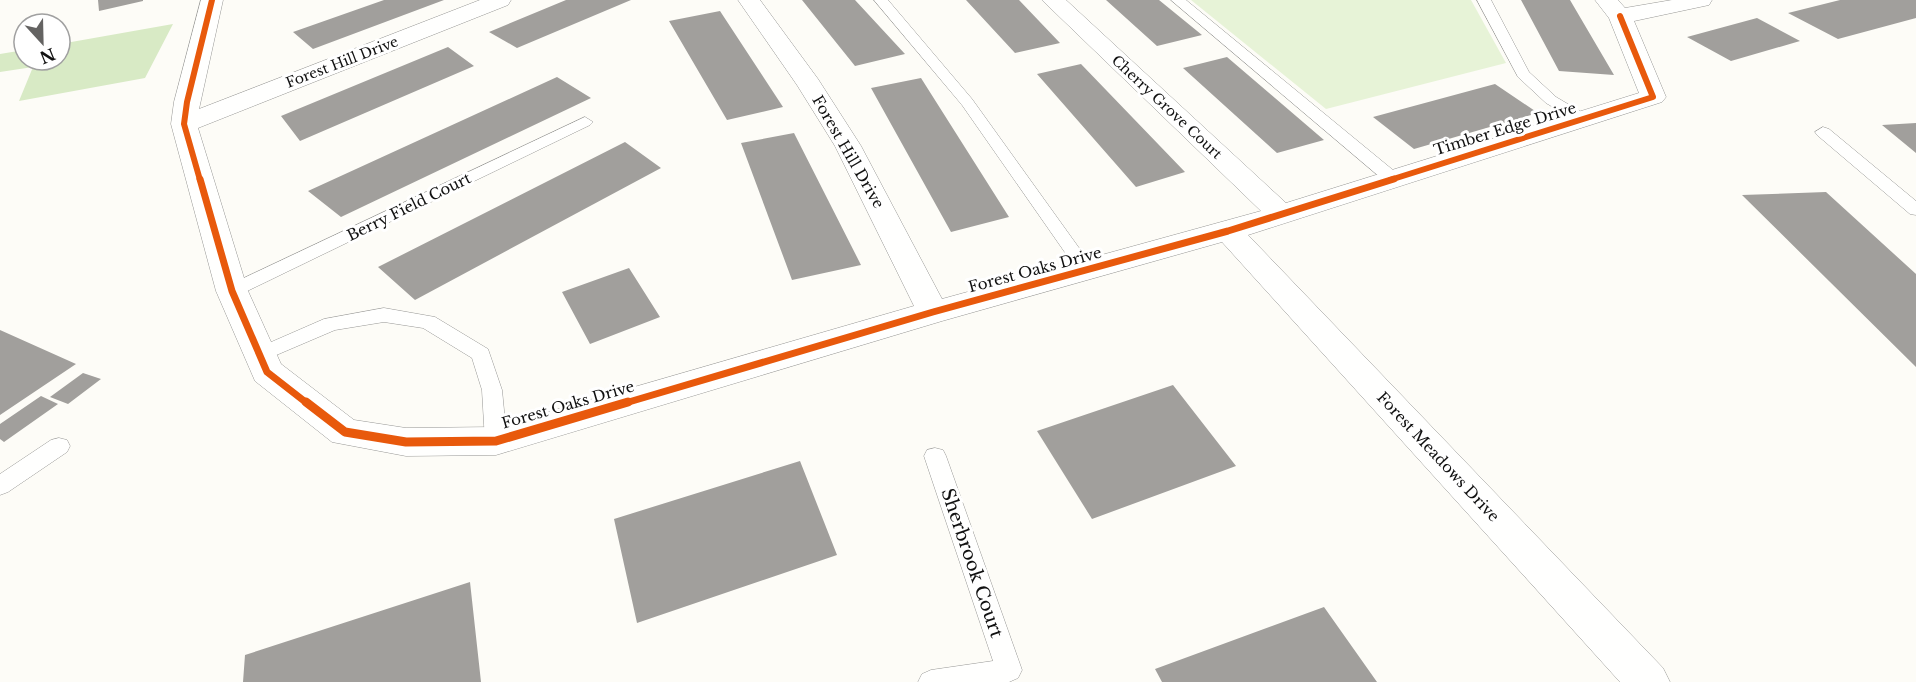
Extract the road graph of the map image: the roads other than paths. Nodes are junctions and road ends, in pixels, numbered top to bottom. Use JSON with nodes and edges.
{"nodes":[{"id":1,"x":212,"y":0,"type":"edge"},
{"id":2,"x":500,"y":0,"type":"edge"},
{"id":3,"x":749,"y":0,"type":"edge"},
{"id":4,"x":881,"y":0,"type":"edge"},
{"id":5,"x":1053,"y":0,"type":"edge"},
{"id":6,"x":1178,"y":0,"type":"edge"},
{"id":7,"x":1484,"y":0,"type":"edge"},
{"id":8,"x":1701,"y":0,"type":"edge"},
{"id":9,"x":1612,"y":8,"type":"edge"},
{"id":10,"x":1583,"y":119,"type":"junction"},
{"id":11,"x":585,"y":122,"type":"dead end"},
{"id":12,"x":184,"y":124,"type":"junction"},
{"id":13,"x":1823,"y":132,"type":"dead end"},
{"id":14,"x":1393,"y":179,"type":"junction"},
{"id":15,"x":1916,"y":210,"type":"edge"},
{"id":16,"x":1281,"y":214,"type":"junction"},
{"id":17,"x":1228,"y":231,"type":"junction"},
{"id":18,"x":1086,"y":270,"type":"junction"},
{"id":19,"x":232,"y":291,"type":"junction"},
{"id":20,"x":933,"y":312,"type":"junction"},
{"id":21,"x":260,"y":355,"type":"junction"},
{"id":22,"x":496,"y":441,"type":"junction"},
{"id":23,"x":59,"y":447,"type":"dead end"},
{"id":24,"x":935,"y":456,"type":"dead end"},
{"id":25,"x":0,"y":486,"type":"edge"},
{"id":26,"x":1012,"y":676,"type":"edge"},
{"id":27,"x":932,"y":682,"type":"edge"},
{"id":28,"x":1648,"y":682,"type":"edge"}],
"edges":[{"from":1,"to":12,"type":"street","name":"Forest Oaks Drive"},
{"from":2,"to":12,"type":"street","name":"Forest Hill Drive"},
{"from":3,"to":20,"type":"street","name":"Forest Hill Drive"},
{"from":4,"to":18,"type":"lane"},
{"from":5,"to":16,"type":"street","name":"Cherry Grove Court"},
{"from":6,"to":14,"type":"lane"},
{"from":7,"to":10,"type":"lane"},
{"from":8,"to":9,"type":"street","name":"Timber Edge Drive"},
{"from":9,"to":10,"type":"street","name":"Timber Edge Drive"},
{"from":10,"to":14,"type":"street","name":"Timber Edge Drive"},
{"from":11,"to":19,"type":"lane","name":"Berry Field Court"},
{"from":12,"to":19,"type":"street","name":"Forest Oaks Drive"},
{"from":13,"to":15,"type":"lane"},
{"from":14,"to":16,"type":"street","name":"Timber Edge Drive"},
{"from":16,"to":17,"type":"street","name":"Forest Oaks Drive"},
{"from":17,"to":18,"type":"street","name":"Forest Oaks Drive"},
{"from":17,"to":28,"type":"street","name":"Forest Meadows Drive"},
{"from":18,"to":20,"type":"street","name":"Forest Oaks Drive"},
{"from":19,"to":21,"type":"street","name":"Forest Oaks Drive"},
{"from":20,"to":22,"type":"street","name":"Forest Oaks Drive"},
{"from":21,"to":22,"type":"street","name":"Forest Oaks Drive"},
{"from":21,"to":22,"type":"lane"},
{"from":23,"to":25,"type":"lane"},
{"from":24,"to":26,"type":"lane","name":"Sherbrook Court"},
{"from":26,"to":27,"type":"lane","name":"Sherbrook Court"}]}
